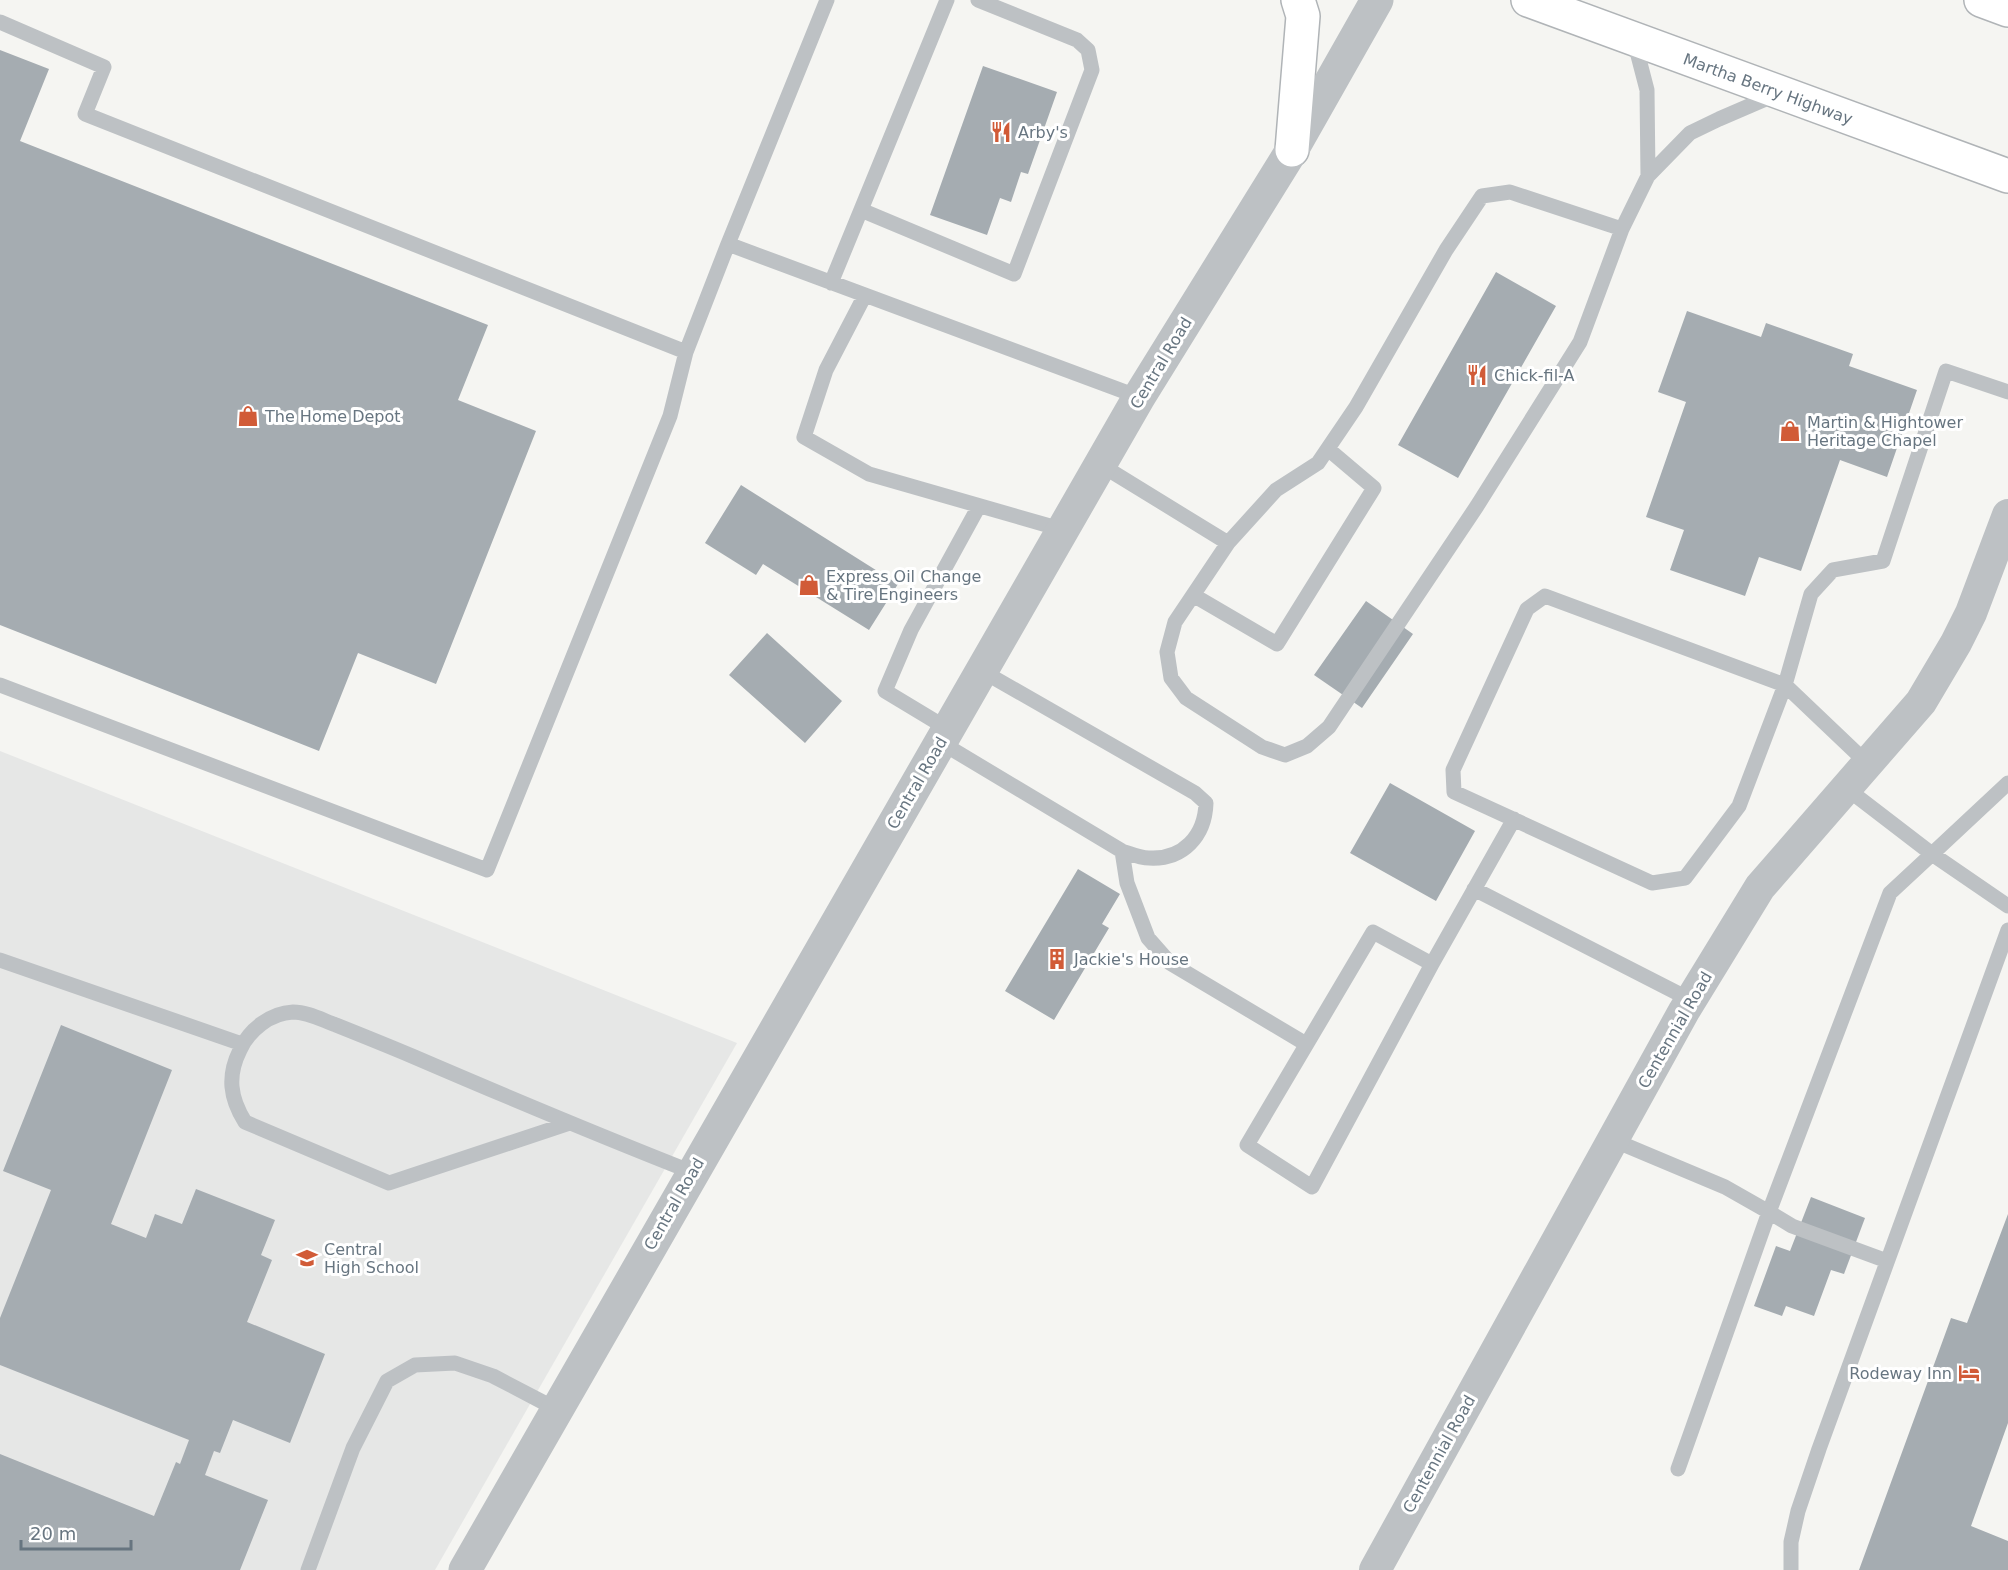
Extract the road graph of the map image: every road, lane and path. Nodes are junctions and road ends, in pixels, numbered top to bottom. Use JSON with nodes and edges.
{"nodes":[{"id":1,"x":827,"y":0,"type":"edge"},
{"id":2,"x":947,"y":0,"type":"edge"},
{"id":3,"x":978,"y":0,"type":"edge"},
{"id":4,"x":1298,"y":0,"type":"edge"},
{"id":5,"x":1377,"y":0,"type":"edge"},
{"id":6,"x":1528,"y":0,"type":"edge"},
{"id":7,"x":1982,"y":0,"type":"edge"},
{"id":8,"x":2008,"y":10,"type":"edge"},
{"id":9,"x":0,"y":22,"type":"edge"},
{"id":10,"x":1634,"y":40,"type":"junction"},
{"id":11,"x":1780,"y":93,"type":"junction"},
{"id":12,"x":1292,"y":150,"type":"junction"},
{"id":13,"x":1648,"y":176,"type":"junction"},
{"id":14,"x":2008,"y":176,"type":"edge"},
{"id":15,"x":861,"y":210,"type":"junction"},
{"id":16,"x":1622,"y":229,"type":"junction"},
{"id":17,"x":728,"y":244,"type":"junction"},
{"id":18,"x":831,"y":283,"type":"junction"},
{"id":19,"x":865,"y":295,"type":"junction"},
{"id":20,"x":686,"y":352,"type":"junction"},
{"id":21,"x":2008,"y":392,"type":"edge"},
{"id":22,"x":1139,"y":398,"type":"junction"},
{"id":23,"x":1328,"y":449,"type":"junction"},
{"id":24,"x":1101,"y":465,"type":"junction"},
{"id":25,"x":979,"y":506,"type":"junction"},
{"id":26,"x":2008,"y":515,"type":"edge"},
{"id":27,"x":1064,"y":530,"type":"junction"},
{"id":28,"x":1228,"y":543,"type":"junction"},
{"id":29,"x":2002,"y":548,"type":"edge"},
{"id":30,"x":1193,"y":595,"type":"junction"},
{"id":31,"x":982,"y":671,"type":"junction"},
{"id":32,"x":0,"y":685,"type":"edge"},
{"id":33,"x":1785,"y":685,"type":"junction"},
{"id":34,"x":944,"y":736,"type":"junction"},
{"id":35,"x":1868,"y":764,"type":"junction"},
{"id":36,"x":2008,"y":783,"type":"edge"},
{"id":37,"x":1846,"y":788,"type":"junction"},
{"id":38,"x":1514,"y":819,"type":"junction"},
{"id":39,"x":1122,"y":851,"type":"junction"},
{"id":40,"x":1932,"y":854,"type":"junction"},
{"id":41,"x":1474,"y":888,"type":"junction"},
{"id":42,"x":2008,"y":906,"type":"edge"},
{"id":43,"x":2008,"y":930,"type":"edge"},
{"id":44,"x":0,"y":960,"type":"edge"},
{"id":45,"x":1432,"y":963,"type":"junction"},
{"id":46,"x":1691,"y":1000,"type":"junction"},
{"id":47,"x":242,"y":1044,"type":"junction"},
{"id":48,"x":1306,"y":1044,"type":"junction"},
{"id":49,"x":570,"y":1123,"type":"junction"},
{"id":50,"x":1613,"y":1140,"type":"junction"},
{"id":51,"x":692,"y":1172,"type":"junction"},
{"id":52,"x":1769,"y":1212,"type":"junction"},
{"id":53,"x":1887,"y":1261,"type":"junction"},
{"id":54,"x":556,"y":1409,"type":"junction"},
{"id":55,"x":1678,"y":1469,"type":"dead end"},
{"id":56,"x":308,"y":1570,"type":"edge"},
{"id":57,"x":465,"y":1570,"type":"edge"},
{"id":58,"x":1375,"y":1570,"type":"edge"},
{"id":59,"x":1791,"y":1570,"type":"edge"}],
"edges":[{"from":1,"to":17,"type":"lane"},
{"from":2,"to":15,"type":"lane"},
{"from":3,"to":15,"type":"lane"},
{"from":4,"to":12,"type":"highway"},
{"from":5,"to":12,"type":"street","name":"Central Road"},
{"from":6,"to":10,"type":"highway","name":"Martha Berry Highway"},
{"from":7,"to":8,"type":"highway"},
{"from":9,"to":20,"type":"lane"},
{"from":10,"to":11,"type":"highway","name":"Martha Berry Highway"},
{"from":10,"to":13,"type":"lane"},
{"from":11,"to":13,"type":"lane"},
{"from":11,"to":14,"type":"highway","name":"Martha Berry Highway"},
{"from":12,"to":22,"type":"street","name":"Central Road"},
{"from":13,"to":16,"type":"lane"},
{"from":15,"to":18,"type":"lane"},
{"from":16,"to":23,"type":"lane"},
{"from":16,"to":30,"type":"lane"},
{"from":17,"to":18,"type":"lane"},
{"from":17,"to":20,"type":"lane"},
{"from":18,"to":19,"type":"lane"},
{"from":19,"to":22,"type":"lane"},
{"from":19,"to":25,"type":"lane"},
{"from":20,"to":32,"type":"lane"},
{"from":21,"to":33,"type":"lane"},
{"from":22,"to":24,"type":"street","name":"Central Road"},
{"from":23,"to":28,"type":"lane"},
{"from":23,"to":30,"type":"lane"},
{"from":24,"to":27,"type":"street","name":"Central Road"},
{"from":24,"to":28,"type":"lane"},
{"from":25,"to":27,"type":"lane"},
{"from":25,"to":34,"type":"lane"},
{"from":26,"to":29,"type":"street","name":"Centennial Road"},
{"from":27,"to":31,"type":"street","name":"Central Road"},
{"from":28,"to":30,"type":"lane"},
{"from":29,"to":35,"type":"street","name":"Centennial Road"},
{"from":31,"to":34,"type":"street","name":"Central Road"},
{"from":31,"to":39,"type":"lane"},
{"from":33,"to":35,"type":"lane"},
{"from":33,"to":38,"type":"lane"},
{"from":33,"to":38,"type":"lane"},
{"from":34,"to":39,"type":"lane"},
{"from":34,"to":51,"type":"street","name":"Central Road"},
{"from":35,"to":37,"type":"street","name":"Centennial Road"},
{"from":36,"to":40,"type":"lane"},
{"from":37,"to":40,"type":"lane"},
{"from":37,"to":46,"type":"street","name":"Centennial Road"},
{"from":38,"to":41,"type":"lane"},
{"from":39,"to":48,"type":"lane"},
{"from":40,"to":42,"type":"lane"},
{"from":40,"to":52,"type":"lane"},
{"from":41,"to":45,"type":"lane"},
{"from":41,"to":46,"type":"lane"},
{"from":43,"to":53,"type":"lane"},
{"from":44,"to":47,"type":"lane"},
{"from":45,"to":48,"type":"lane"},
{"from":45,"to":48,"type":"lane"},
{"from":46,"to":50,"type":"street","name":"Centennial Road"},
{"from":47,"to":49,"type":"lane"},
{"from":47,"to":49,"type":"lane"},
{"from":49,"to":51,"type":"lane"},
{"from":50,"to":52,"type":"lane"},
{"from":50,"to":58,"type":"street","name":"Centennial Road"},
{"from":51,"to":54,"type":"street","name":"Central Road"},
{"from":52,"to":53,"type":"lane"},
{"from":52,"to":55,"type":"lane"},
{"from":53,"to":59,"type":"lane"},
{"from":54,"to":56,"type":"lane"},
{"from":54,"to":57,"type":"street","name":"Central Road"}]}
